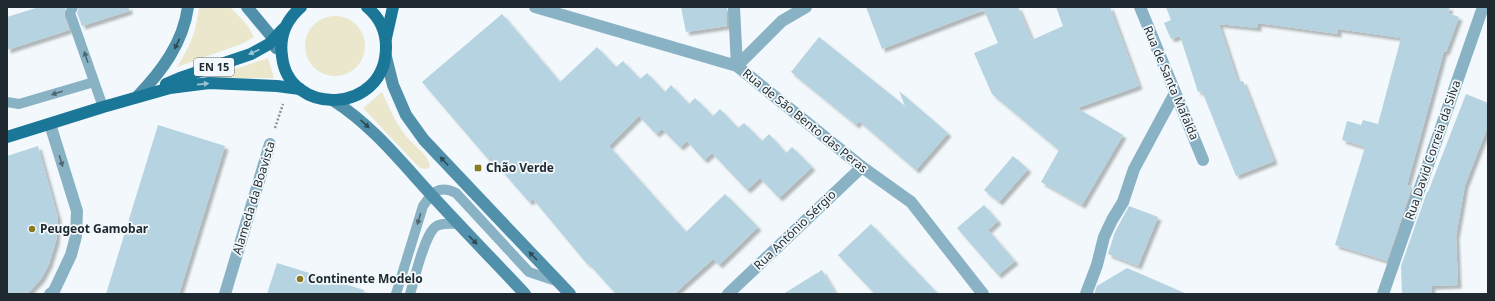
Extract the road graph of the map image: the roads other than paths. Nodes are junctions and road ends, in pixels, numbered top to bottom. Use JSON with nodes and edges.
{"nodes":[{"id":1,"x":73,"y":7,"type":"edge"},
{"id":2,"x":188,"y":7,"type":"edge"},
{"id":3,"x":246,"y":7,"type":"edge"},
{"id":4,"x":301,"y":7,"type":"edge"},
{"id":5,"x":367,"y":7,"type":"edge"},
{"id":6,"x":393,"y":7,"type":"edge"},
{"id":7,"x":535,"y":7,"type":"edge"},
{"id":8,"x":734,"y":7,"type":"edge"},
{"id":9,"x":806,"y":7,"type":"edge"},
{"id":10,"x":1140,"y":7,"type":"edge"},
{"id":11,"x":1484,"y":7,"type":"edge"},
{"id":12,"x":284,"y":28,"type":"junction"},
{"id":13,"x":386,"y":39,"type":"junction"},
{"id":14,"x":273,"y":40,"type":"junction"},
{"id":15,"x":386,"y":57,"type":"junction"},
{"id":16,"x":282,"y":61,"type":"junction"},
{"id":17,"x":737,"y":66,"type":"junction"},
{"id":18,"x":94,"y":82,"type":"junction"},
{"id":19,"x":300,"y":89,"type":"junction"},
{"id":20,"x":1175,"y":93,"type":"junction"},
{"id":21,"x":137,"y":97,"type":"junction"},
{"id":22,"x":334,"y":101,"type":"junction"},
{"id":23,"x":7,"y":102,"type":"edge"},
{"id":24,"x":103,"y":107,"type":"junction"},
{"id":25,"x":50,"y":124,"type":"junction"},
{"id":26,"x":7,"y":138,"type":"edge"},
{"id":27,"x":270,"y":144,"type":"road end"},
{"id":28,"x":1203,"y":160,"type":"dead end"},
{"id":29,"x":862,"y":167,"type":"junction"},
{"id":30,"x":431,"y":194,"type":"junction"},
{"id":31,"x":458,"y":224,"type":"junction"},
{"id":32,"x":559,"y":282,"type":"junction"},
{"id":33,"x":50,"y":294,"type":"edge"},
{"id":34,"x":225,"y":294,"type":"edge"},
{"id":35,"x":396,"y":294,"type":"edge"},
{"id":36,"x":410,"y":294,"type":"edge"},
{"id":37,"x":525,"y":294,"type":"edge"},
{"id":38,"x":570,"y":294,"type":"edge"},
{"id":39,"x":728,"y":294,"type":"edge"},
{"id":40,"x":983,"y":294,"type":"edge"},
{"id":41,"x":1086,"y":294,"type":"edge"},
{"id":42,"x":1383,"y":294,"type":"edge"}],
"edges":[{"from":18,"to":1,"type":"lane","one_way":true},
{"from":2,"to":21,"type":"main road","one_way":true},
{"from":3,"to":14,"type":"main road"},
{"from":4,"to":12,"type":"main road","number":"EN 15"},
{"from":5,"to":13,"type":"main road","number":"EN 15"},
{"from":6,"to":13,"type":"main road","number":"EN 15"},
{"from":7,"to":17,"type":"street","name":"Rua de São Bento das Peras"},
{"from":8,"to":17,"type":"street"},
{"from":9,"to":17,"type":"street"},
{"from":10,"to":20,"type":"street","name":"Rua de Santa Mafalda"},
{"from":11,"to":42,"type":"street","name":"Rua David Correia da Silva"},
{"from":12,"to":14,"type":"main road","number":"EN 15"},
{"from":12,"to":16,"type":"main road","number":"EN 15"},
{"from":13,"to":15,"type":"main road","number":"EN 15"},
{"from":14,"to":16,"type":"main road"},
{"from":14,"to":21,"type":"main road","number":"EN 15","one_way":true},
{"from":15,"to":22,"type":"main road","number":"EN 15"},
{"from":32,"to":15,"type":"main road","one_way":true},
{"from":16,"to":19,"type":"main road","number":"EN 15"},
{"from":17,"to":29,"type":"street","name":"Rua de São Bento das Peras"},
{"from":18,"to":23,"type":"lane","one_way":true},
{"from":18,"to":24,"type":"lane"},
{"from":21,"to":19,"type":"main road","number":"EN 15","one_way":true},
{"from":19,"to":22,"type":"main road","number":"EN 15"},
{"from":20,"to":28,"type":"street","name":"Rua de Santa Mafalda"},
{"from":20,"to":41,"type":"street"},
{"from":21,"to":24,"type":"main road","number":"EN 15"},
{"from":22,"to":30,"type":"main road","one_way":true},
{"from":24,"to":25,"type":"main road","number":"EN 15"},
{"from":25,"to":26,"type":"main road","number":"EN 15"},
{"from":25,"to":33,"type":"street","one_way":true},
{"from":27,"to":34,"type":"street","name":"Alameda da Boavista"},
{"from":29,"to":39,"type":"street","name":"Rua António Sérgio"},
{"from":29,"to":40,"type":"street","name":"Rua de São Bento das Peras"},
{"from":30,"to":31,"type":"main road"},
{"from":30,"to":32,"type":"lane"},
{"from":30,"to":35,"type":"lane","one_way":true},
{"from":31,"to":36,"type":"lane"},
{"from":31,"to":37,"type":"main road","one_way":true},
{"from":32,"to":38,"type":"main road"}]}
